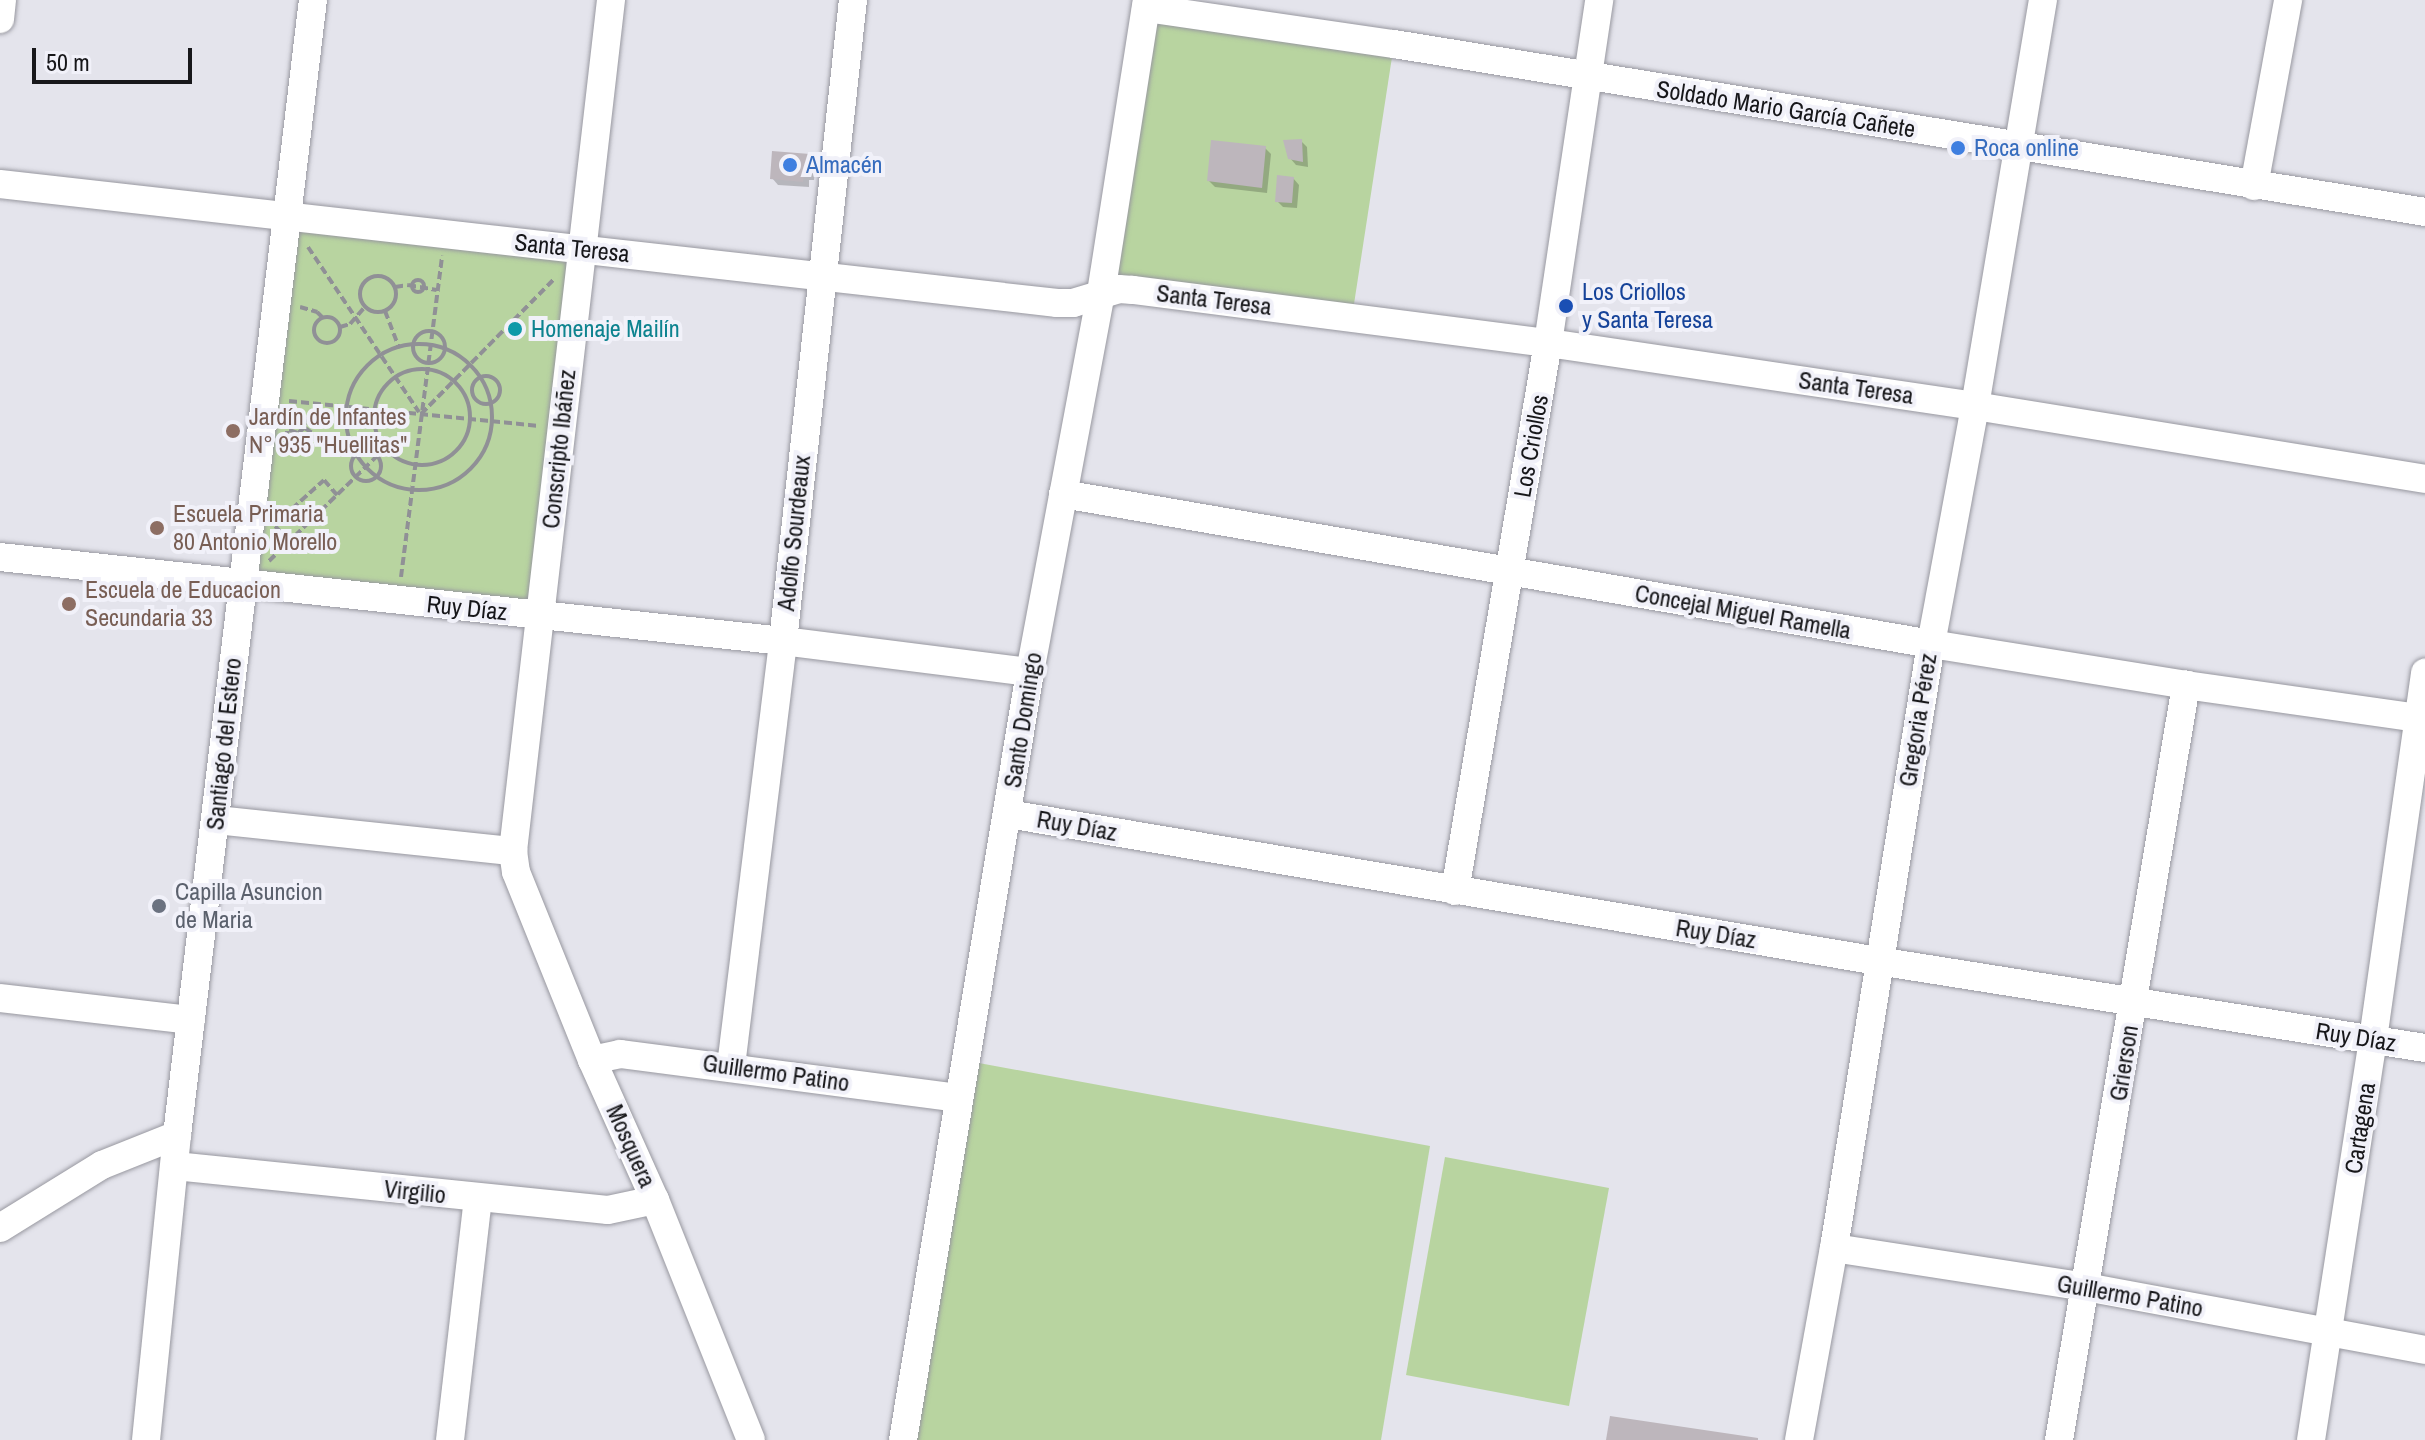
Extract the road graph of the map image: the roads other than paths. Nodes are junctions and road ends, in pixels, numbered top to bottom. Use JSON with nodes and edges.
{"nodes":[{"id":1,"x":2,"y":0,"type":"edge"},
{"id":2,"x":313,"y":0,"type":"edge"},
{"id":3,"x":611,"y":0,"type":"edge"},
{"id":4,"x":853,"y":0,"type":"edge"},
{"id":5,"x":1599,"y":0,"type":"edge"},
{"id":6,"x":2043,"y":0,"type":"edge"},
{"id":7,"x":2288,"y":0,"type":"edge"},
{"id":8,"x":1147,"y":4,"type":"edge"},
{"id":9,"x":0,"y":19,"type":"edge"},
{"id":10,"x":1588,"y":78,"type":"junction"},
{"id":11,"x":2017,"y":145,"type":"junction"},
{"id":12,"x":0,"y":184,"type":"edge"},
{"id":13,"x":2254,"y":186,"type":"junction"},
{"id":14,"x":2425,"y":212,"type":"edge"},
{"id":15,"x":288,"y":216,"type":"junction"},
{"id":16,"x":581,"y":249,"type":"junction"},
{"id":17,"x":822,"y":277,"type":"junction"},
{"id":18,"x":1101,"y":293,"type":"junction"},
{"id":19,"x":1548,"y":343,"type":"junction"},
{"id":20,"x":1975,"y":406,"type":"junction"},
{"id":21,"x":2425,"y":479,"type":"edge"},
{"id":22,"x":1063,"y":494,"type":"junction"},
{"id":23,"x":0,"y":557,"type":"edge"},
{"id":24,"x":1509,"y":573,"type":"junction"},
{"id":25,"x":242,"y":584,"type":"junction"},
{"id":26,"x":541,"y":616,"type":"junction"},
{"id":27,"x":783,"y":641,"type":"junction"},
{"id":28,"x":1931,"y":644,"type":"junction"},
{"id":29,"x":1030,"y":672,"type":"junction"},
{"id":30,"x":2425,"y":673,"type":"edge"},
{"id":31,"x":2186,"y":685,"type":"junction"},
{"id":32,"x":2422,"y":718,"type":"edge"},
{"id":33,"x":1008,"y":814,"type":"junction"},
{"id":34,"x":216,"y":820,"type":"junction"},
{"id":35,"x":513,"y":851,"type":"junction"},
{"id":36,"x":1455,"y":891,"type":"junction"},
{"id":37,"x":1878,"y":961,"type":"junction"},
{"id":38,"x":0,"y":998,"type":"edge"},
{"id":39,"x":2134,"y":1002,"type":"junction"},
{"id":40,"x":191,"y":1020,"type":"junction"},
{"id":41,"x":2373,"y":1039,"type":"junction"},
{"id":42,"x":2425,"y":1048,"type":"edge"},
{"id":43,"x":592,"y":1060,"type":"junction"},
{"id":44,"x":731,"y":1066,"type":"junction"},
{"id":45,"x":959,"y":1098,"type":"junction"},
{"id":46,"x":177,"y":1135,"type":"junction"},
{"id":47,"x":175,"y":1166,"type":"junction"},
{"id":48,"x":478,"y":1199,"type":"junction"},
{"id":49,"x":655,"y":1200,"type":"junction"},
{"id":50,"x":0,"y":1228,"type":"edge"},
{"id":51,"x":1834,"y":1248,"type":"junction"},
{"id":52,"x":2086,"y":1287,"type":"junction"},
{"id":53,"x":2328,"y":1334,"type":"junction"},
{"id":54,"x":2425,"y":1350,"type":"edge"},
{"id":55,"x":1804,"y":1439,"type":"edge"},
{"id":56,"x":146,"y":1440,"type":"edge"},
{"id":57,"x":450,"y":1440,"type":"edge"},
{"id":58,"x":751,"y":1440,"type":"edge"},
{"id":59,"x":903,"y":1440,"type":"edge"},
{"id":60,"x":2059,"y":1440,"type":"edge"},
{"id":61,"x":2311,"y":1440,"type":"edge"}],
"edges":[{"from":1,"to":9,"type":"street"},
{"from":2,"to":15,"type":"street","name":"Santiago del Estero"},
{"from":3,"to":16,"type":"street","name":"Conscripto Ibáñez"},
{"from":4,"to":17,"type":"street","name":"Adolfo Sourdeaux"},
{"from":5,"to":10,"type":"street","name":"Los Criollos"},
{"from":6,"to":11,"type":"street","name":"Gregoria Pérez"},
{"from":7,"to":13,"type":"street"},
{"from":8,"to":10,"type":"street","name":"Soldado Mario García Cañete"},
{"from":8,"to":18,"type":"street","name":"Santo Domingo"},
{"from":10,"to":11,"type":"street","name":"Soldado Mario García Cañete"},
{"from":10,"to":19,"type":"street","name":"Los Criollos"},
{"from":11,"to":13,"type":"street","name":"Soldado Mario García Cañete"},
{"from":11,"to":20,"type":"street","name":"Gregoria Pérez"},
{"from":12,"to":15,"type":"street","name":"Santa Teresa"},
{"from":13,"to":14,"type":"street","name":"Soldado Mario García Cañete"},
{"from":15,"to":16,"type":"street","name":"Santa Teresa"},
{"from":15,"to":25,"type":"street","name":"Santiago del Estero"},
{"from":16,"to":17,"type":"street","name":"Santa Teresa"},
{"from":16,"to":26,"type":"street","name":"Conscripto Ibáñez"},
{"from":17,"to":18,"type":"street","name":"Santa Teresa"},
{"from":17,"to":27,"type":"street","name":"Adolfo Sourdeaux"},
{"from":18,"to":19,"type":"street","name":"Santa Teresa"},
{"from":18,"to":22,"type":"street","name":"Santo Domingo"},
{"from":19,"to":20,"type":"street","name":"Santa Teresa"},
{"from":19,"to":24,"type":"street","name":"Los Criollos"},
{"from":20,"to":21,"type":"street","name":"Santa Teresa"},
{"from":20,"to":28,"type":"street","name":"Gregoria Pérez"},
{"from":22,"to":24,"type":"street","name":"Concejal Miguel Ramella"},
{"from":22,"to":29,"type":"street","name":"Santo Domingo"},
{"from":23,"to":25,"type":"street","name":"Ruy Díaz"},
{"from":24,"to":28,"type":"street","name":"Concejal Miguel Ramella"},
{"from":24,"to":36,"type":"street","name":"Los Criollos"},
{"from":25,"to":26,"type":"street","name":"Ruy Díaz"},
{"from":25,"to":34,"type":"street","name":"Santiago del Estero"},
{"from":26,"to":27,"type":"street","name":"Ruy Díaz"},
{"from":26,"to":35,"type":"street","name":"Conscripto Ibáñez"},
{"from":27,"to":29,"type":"street","name":"Ruy Díaz"},
{"from":27,"to":44,"type":"street","name":"Adolfo Sourdeaux"},
{"from":28,"to":31,"type":"street","name":"Concejal Miguel Ramella"},
{"from":28,"to":37,"type":"street","name":"Gregoria Pérez"},
{"from":29,"to":33,"type":"street","name":"Santo Domingo"},
{"from":30,"to":32,"type":"street","name":"Cartagena"},
{"from":31,"to":32,"type":"street","name":"Concejal Miguel Ramella"},
{"from":31,"to":39,"type":"street","name":"Grierson"},
{"from":32,"to":41,"type":"street","name":"Cartagena"},
{"from":33,"to":36,"type":"street","name":"Ruy Díaz"},
{"from":33,"to":45,"type":"street","name":"Santo Domingo"},
{"from":34,"to":35,"type":"street"},
{"from":34,"to":40,"type":"street","name":"Santiago del Estero"},
{"from":35,"to":43,"type":"street","name":"Mosquera"},
{"from":36,"to":37,"type":"street","name":"Ruy Díaz"},
{"from":37,"to":39,"type":"street","name":"Ruy Díaz"},
{"from":37,"to":51,"type":"street","name":"Gregoria Pérez"},
{"from":38,"to":40,"type":"street"},
{"from":39,"to":41,"type":"street","name":"Ruy Díaz"},
{"from":39,"to":52,"type":"street","name":"Grierson"},
{"from":40,"to":46,"type":"street","name":"Santiago del Estero"},
{"from":41,"to":42,"type":"street","name":"Ruy Díaz"},
{"from":41,"to":53,"type":"street","name":"Cartagena"},
{"from":43,"to":44,"type":"street","name":"Guillermo Patino"},
{"from":43,"to":49,"type":"street","name":"Mosquera"},
{"from":44,"to":45,"type":"street","name":"Guillermo Patino"},
{"from":45,"to":59,"type":"street","name":"Santo Domingo"},
{"from":46,"to":47,"type":"street","name":"Santiago del Estero"},
{"from":46,"to":50,"type":"street"},
{"from":47,"to":48,"type":"street","name":"Virgilio"},
{"from":47,"to":56,"type":"street","name":"Santiago del Estero"},
{"from":48,"to":49,"type":"street","name":"Virgilio"},
{"from":48,"to":57,"type":"street"},
{"from":49,"to":58,"type":"street","name":"Mosquera"},
{"from":51,"to":52,"type":"street","name":"Guillermo Patino"},
{"from":51,"to":55,"type":"street","name":"Gregoria Pérez"},
{"from":52,"to":53,"type":"street","name":"Guillermo Patino"},
{"from":52,"to":60,"type":"street","name":"Grierson"},
{"from":53,"to":54,"type":"street","name":"Guillermo Patino"},
{"from":53,"to":61,"type":"street","name":"Cartagena"}]}
